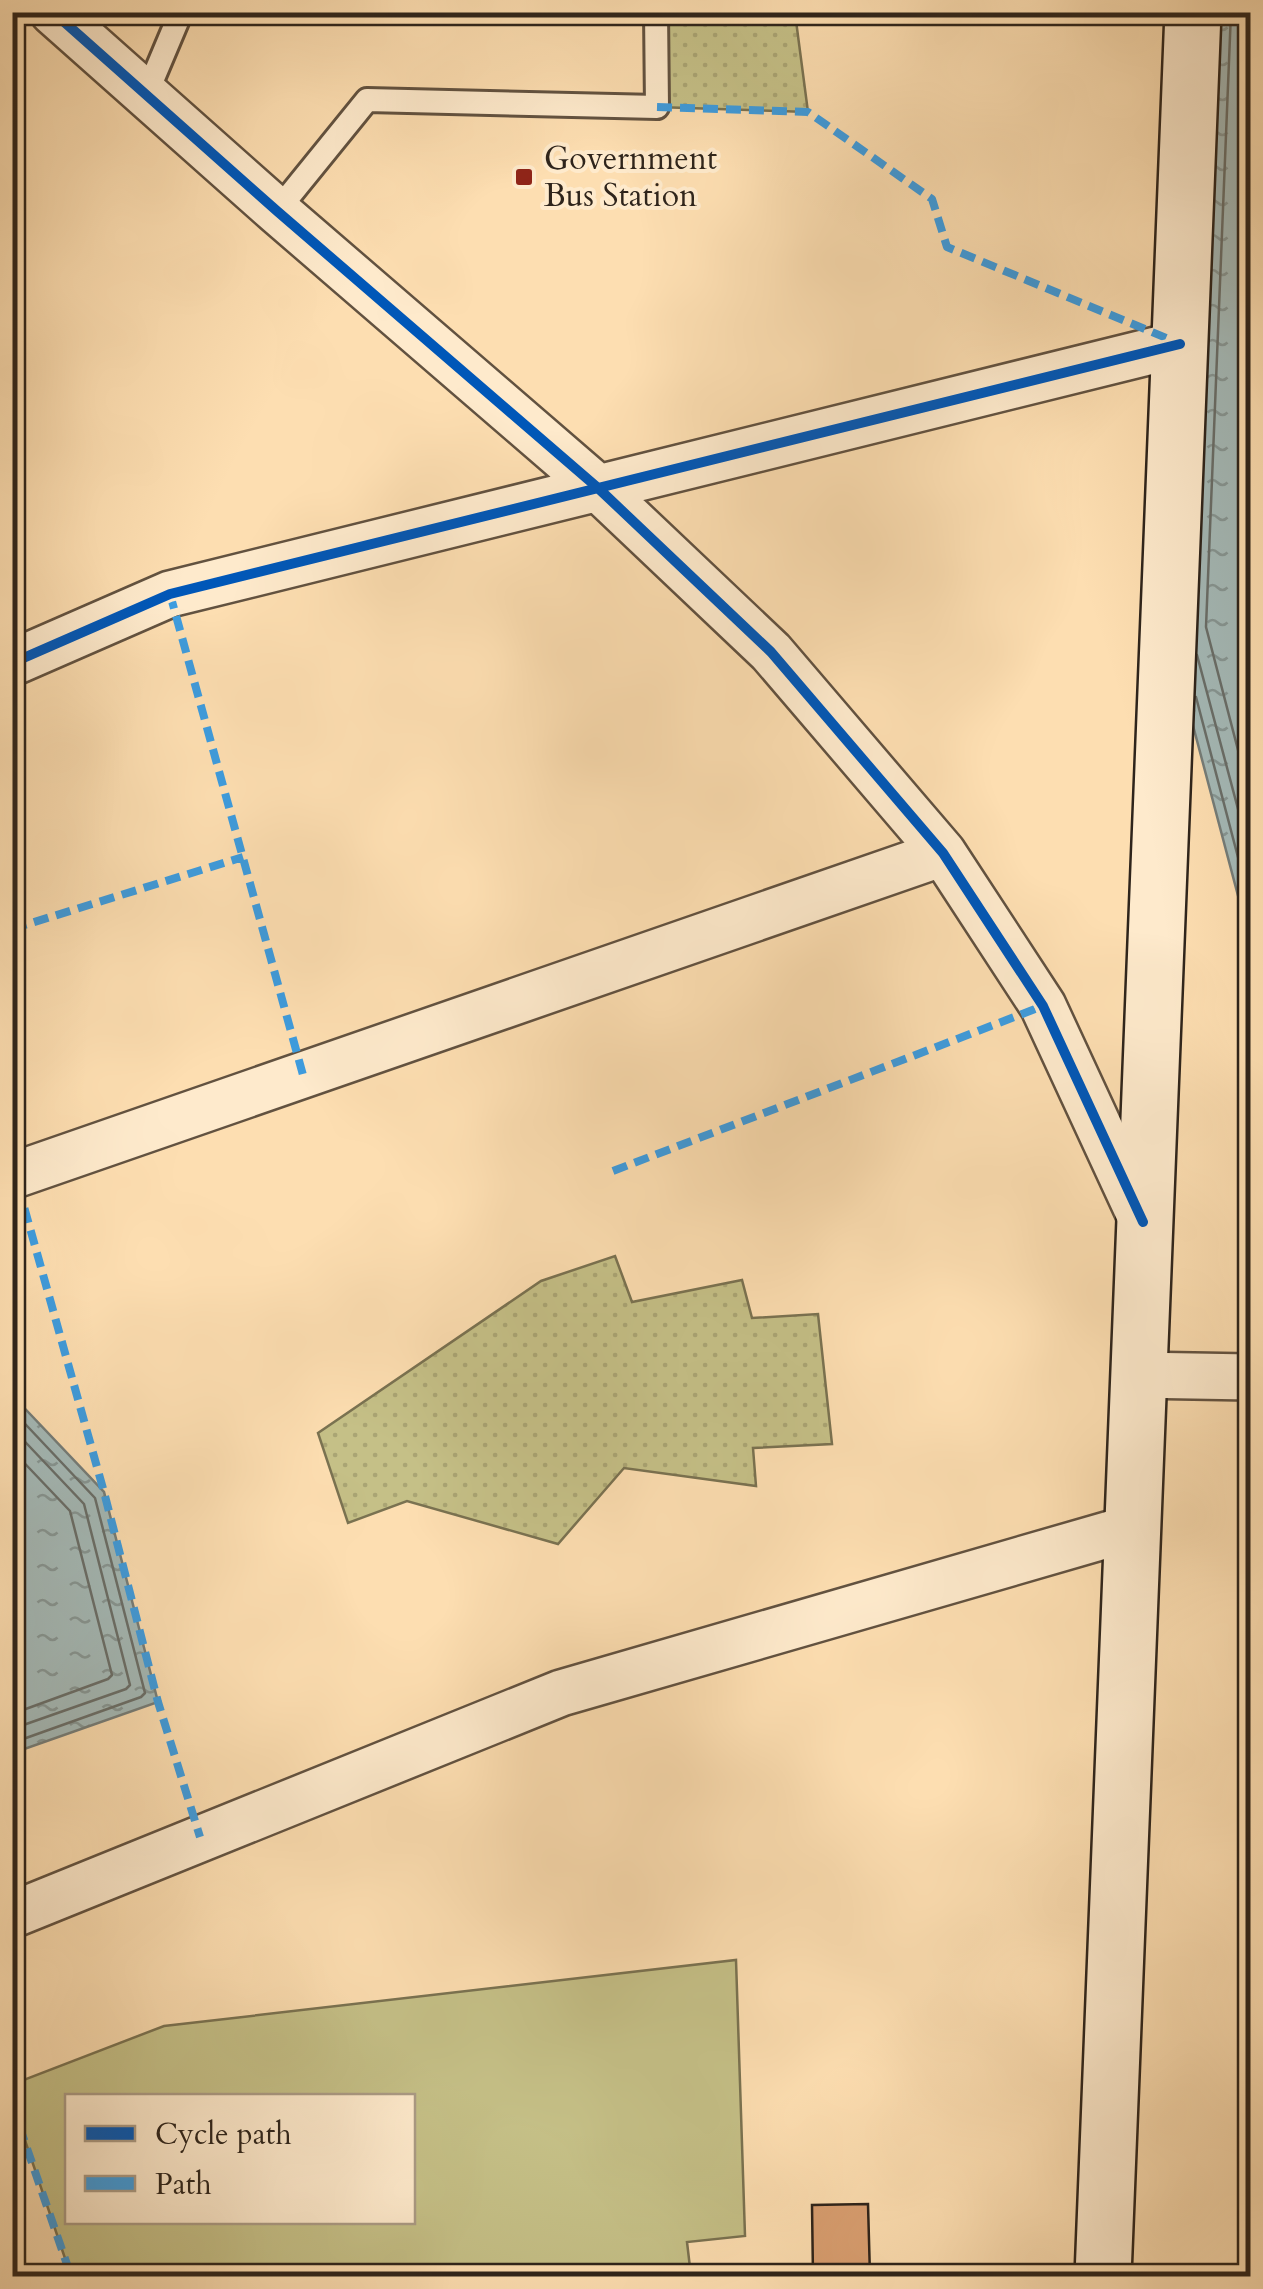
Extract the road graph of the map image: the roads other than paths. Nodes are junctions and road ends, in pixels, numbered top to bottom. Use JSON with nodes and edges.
{"nodes":[{"id":1,"x":54,"y":12,"type":"edge"},
{"id":2,"x":181,"y":12,"type":"edge"},
{"id":3,"x":656,"y":12,"type":"edge"},
{"id":4,"x":1193,"y":12,"type":"edge"},
{"id":5,"x":146,"y":95,"type":"junction"},
{"id":6,"x":277,"y":211,"type":"junction"},
{"id":7,"x":1180,"y":344,"type":"junction"},
{"id":8,"x":598,"y":488,"type":"junction"},
{"id":9,"x":12,"y":663,"type":"edge"},
{"id":10,"x":943,"y":853,"type":"junction"},
{"id":11,"x":12,"y":1176,"type":"edge"},
{"id":12,"x":1143,"y":1222,"type":"junction"},
{"id":13,"x":1137,"y":1375,"type":"junction"},
{"id":14,"x":1250,"y":1377,"type":"edge"},
{"id":15,"x":1132,"y":1528,"type":"junction"},
{"id":16,"x":12,"y":1915,"type":"edge"},
{"id":17,"x":1104,"y":2276,"type":"edge"}],
"edges":[{"from":1,"to":5,"type":"street"},
{"from":2,"to":5,"type":"lane"},
{"from":3,"to":6,"type":"lane"},
{"from":4,"to":7,"type":"main road"},
{"from":5,"to":6,"type":"street"},
{"from":6,"to":8,"type":"street"},
{"from":7,"to":8,"type":"street"},
{"from":7,"to":12,"type":"main road"},
{"from":8,"to":9,"type":"street"},
{"from":8,"to":10,"type":"street"},
{"from":10,"to":11,"type":"street"},
{"from":10,"to":12,"type":"street"},
{"from":12,"to":13,"type":"main road"},
{"from":13,"to":14,"type":"street"},
{"from":13,"to":15,"type":"main road"},
{"from":15,"to":16,"type":"street"},
{"from":15,"to":17,"type":"main road"}]}
